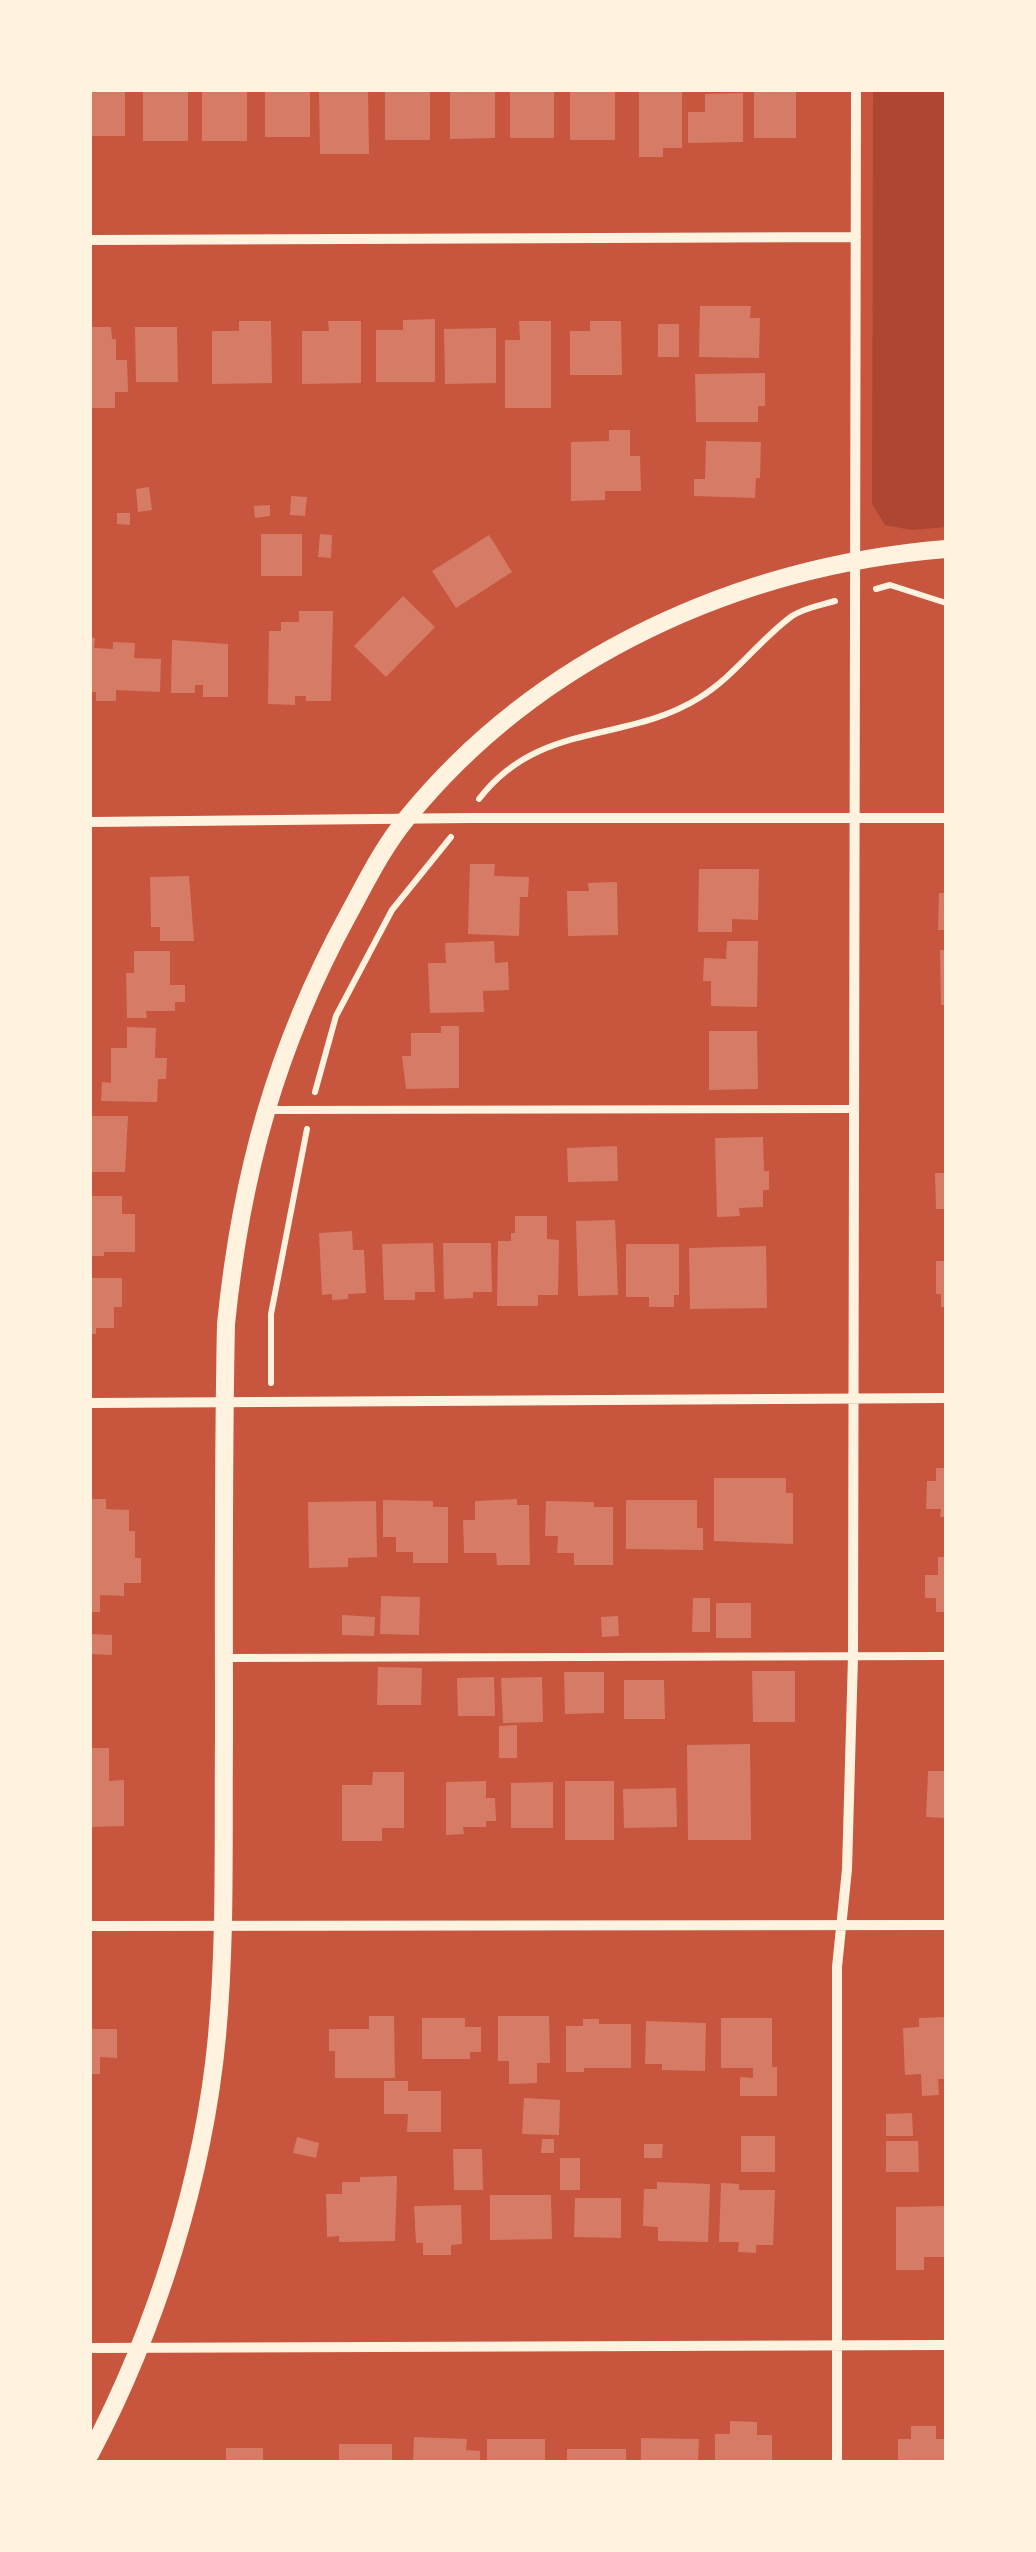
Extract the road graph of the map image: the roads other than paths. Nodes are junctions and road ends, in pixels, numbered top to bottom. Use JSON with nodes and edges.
{"nodes":[{"id":1,"x":856,"y":90,"type":"edge"},
{"id":2,"x":856,"y":236,"type":"junction"},
{"id":3,"x":90,"y":240,"type":"edge"},
{"id":4,"x":946,"y":549,"type":"edge"},
{"id":5,"x":855,"y":563,"type":"junction"},
{"id":6,"x":855,"y":818,"type":"junction"},
{"id":7,"x":946,"y":818,"type":"edge"},
{"id":8,"x":404,"y":820,"type":"junction"},
{"id":9,"x":90,"y":822,"type":"edge"},
{"id":10,"x":854,"y":1109,"type":"junction"},
{"id":11,"x":265,"y":1110,"type":"junction"},
{"id":12,"x":946,"y":1398,"type":"edge"},
{"id":13,"x":854,"y":1399,"type":"junction"},
{"id":14,"x":224,"y":1402,"type":"junction"},
{"id":15,"x":90,"y":1403,"type":"edge"},
{"id":16,"x":946,"y":1656,"type":"edge"},
{"id":17,"x":853,"y":1657,"type":"junction"},
{"id":18,"x":224,"y":1658,"type":"junction"},
{"id":19,"x":841,"y":1925,"type":"junction"},
{"id":20,"x":946,"y":1925,"type":"edge"},
{"id":21,"x":90,"y":1926,"type":"edge"},
{"id":22,"x":223,"y":1927,"type":"junction"},
{"id":23,"x":838,"y":2345,"type":"junction"},
{"id":24,"x":946,"y":2345,"type":"edge"},
{"id":25,"x":90,"y":2348,"type":"edge"},
{"id":26,"x":138,"y":2349,"type":"junction"},
{"id":27,"x":90,"y":2454,"type":"edge"},
{"id":28,"x":838,"y":2462,"type":"edge"}],
"edges":[{"from":1,"to":2,"type":"street"},
{"from":2,"to":3,"type":"street"},
{"from":2,"to":5,"type":"street"},
{"from":4,"to":5,"type":"street"},
{"from":5,"to":6,"type":"street"},
{"from":5,"to":8,"type":"street"},
{"from":6,"to":7,"type":"street"},
{"from":6,"to":8,"type":"street"},
{"from":6,"to":10,"type":"street"},
{"from":8,"to":9,"type":"street"},
{"from":8,"to":11,"type":"street"},
{"from":10,"to":11,"type":"lane"},
{"from":10,"to":13,"type":"street"},
{"from":11,"to":14,"type":"street"},
{"from":12,"to":13,"type":"street"},
{"from":13,"to":14,"type":"street"},
{"from":13,"to":17,"type":"street"},
{"from":14,"to":15,"type":"street"},
{"from":14,"to":18,"type":"street"},
{"from":16,"to":17,"type":"lane"},
{"from":17,"to":18,"type":"lane"},
{"from":17,"to":19,"type":"street"},
{"from":18,"to":22,"type":"street"},
{"from":19,"to":20,"type":"street"},
{"from":19,"to":22,"type":"street"},
{"from":19,"to":23,"type":"street"},
{"from":21,"to":22,"type":"street"},
{"from":22,"to":26,"type":"street"},
{"from":23,"to":24,"type":"street"},
{"from":23,"to":26,"type":"street"},
{"from":23,"to":28,"type":"street"},
{"from":25,"to":26,"type":"street"},
{"from":26,"to":27,"type":"street"}]}
